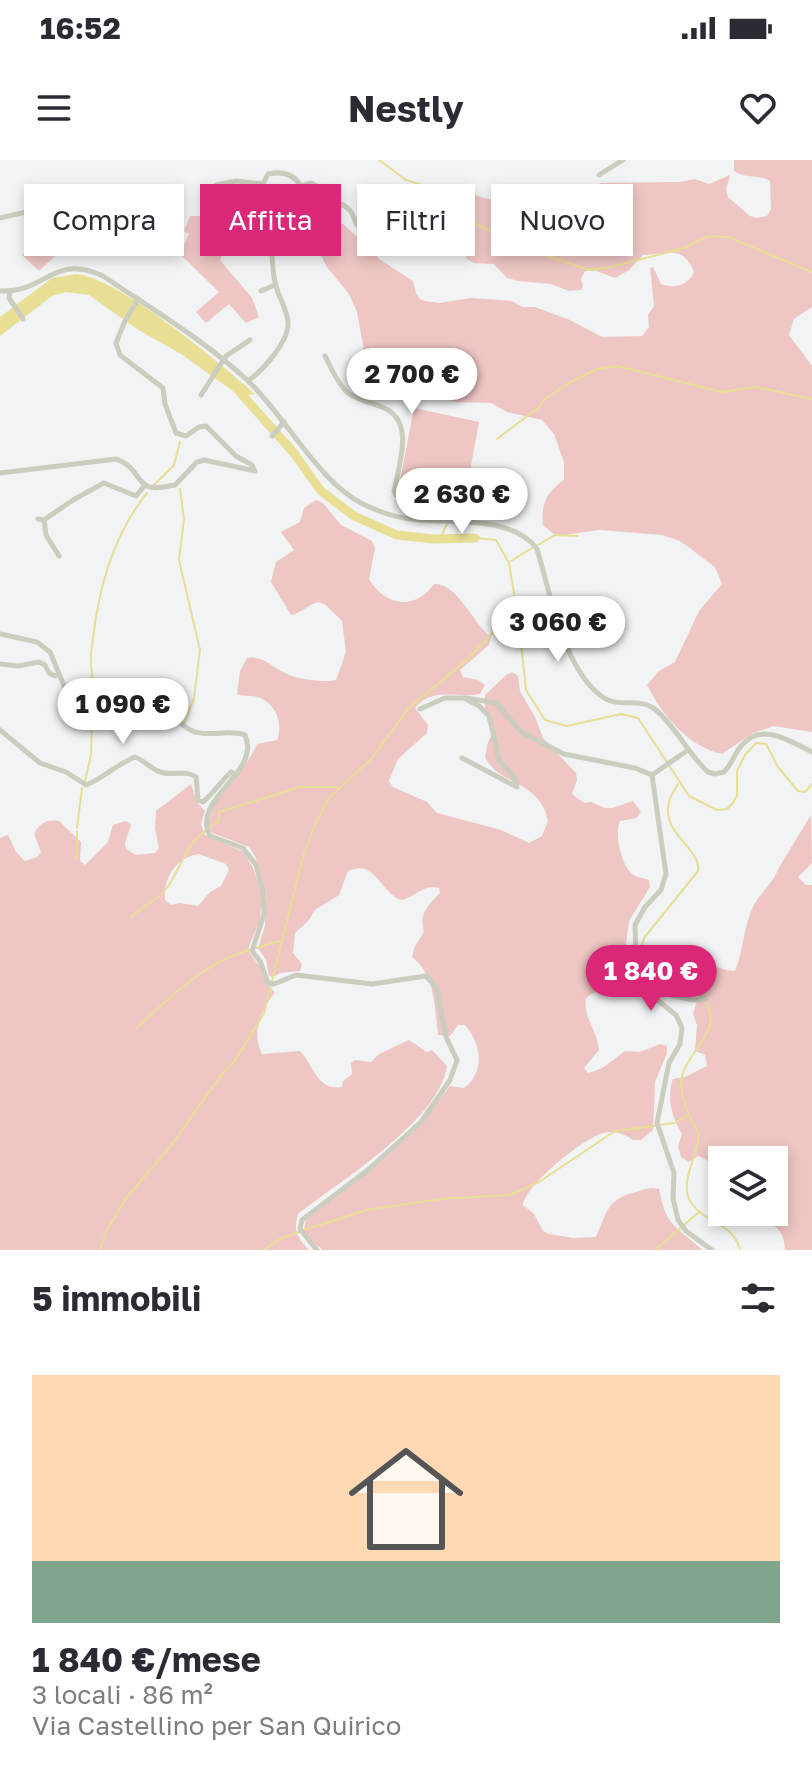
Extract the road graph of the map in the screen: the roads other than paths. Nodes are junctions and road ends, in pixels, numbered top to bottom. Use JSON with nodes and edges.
{"nodes":[{"id":1,"x":623,"y":160,"type":"edge"},
{"id":2,"x":599,"y":175,"type":"dead end"},
{"id":3,"x":24,"y":212,"type":"edge"},
{"id":4,"x":0,"y":218,"type":"edge"},
{"id":5,"x":357,"y":221,"type":"edge"},
{"id":6,"x":275,"y":285,"type":"junction"},
{"id":7,"x":0,"y":291,"type":"edge"},
{"id":8,"x":261,"y":291,"type":"dead end"},
{"id":9,"x":10,"y":292,"type":"junction"},
{"id":10,"x":137,"y":300,"type":"junction"},
{"id":11,"x":23,"y":319,"type":"dead end"},
{"id":12,"x":250,"y":340,"type":"dead end"},
{"id":13,"x":325,"y":356,"type":"dead end"},
{"id":14,"x":223,"y":362,"type":"junction"},
{"id":15,"x":248,"y":381,"type":"junction"},
{"id":16,"x":201,"y":395,"type":"dead end"},
{"id":17,"x":284,"y":422,"type":"junction"},
{"id":18,"x":273,"y":435,"type":"dead end"},
{"id":19,"x":0,"y":473,"type":"edge"},
{"id":20,"x":145,"y":485,"type":"junction"},
{"id":21,"x":441,"y":520,"type":"junction"},
{"id":22,"x":59,"y":556,"type":"dead end"},
{"id":23,"x":0,"y":634,"type":"edge"},
{"id":24,"x":0,"y":664,"type":"edge"},
{"id":25,"x":58,"y":674,"type":"junction"},
{"id":26,"x":466,"y":698,"type":"junction"},
{"id":27,"x":420,"y":709,"type":"dead end"},
{"id":28,"x":0,"y":730,"type":"edge"},
{"id":29,"x":685,"y":752,"type":"junction"},
{"id":30,"x":812,"y":752,"type":"edge"},
{"id":31,"x":462,"y":758,"type":"dead end"},
{"id":32,"x":235,"y":774,"type":"junction"},
{"id":33,"x":652,"y":775,"type":"junction"},
{"id":34,"x":646,"y":989,"type":"junction"},
{"id":35,"x":696,"y":991,"type":"dead end"},
{"id":36,"x":317,"y":1250,"type":"edge"},
{"id":37,"x":712,"y":1250,"type":"edge"}],
"edges":[{"from":1,"to":2,"type":"street"},
{"from":3,"to":4,"type":"street"},
{"from":5,"to":6,"type":"street"},
{"from":6,"to":8,"type":"street"},
{"from":6,"to":15,"type":"street"},
{"from":7,"to":9,"type":"street"},
{"from":9,"to":10,"type":"street"},
{"from":9,"to":11,"type":"street"},
{"from":10,"to":14,"type":"street"},
{"from":10,"to":20,"type":"street"},
{"from":12,"to":14,"type":"street"},
{"from":13,"to":21,"type":"street"},
{"from":14,"to":15,"type":"street"},
{"from":14,"to":16,"type":"street"},
{"from":15,"to":17,"type":"street"},
{"from":17,"to":18,"type":"street"},
{"from":17,"to":21,"type":"street"},
{"from":19,"to":20,"type":"street"},
{"from":20,"to":22,"type":"street"},
{"from":21,"to":29,"type":"street"},
{"from":23,"to":25,"type":"street"},
{"from":24,"to":25,"type":"street"},
{"from":25,"to":32,"type":"street"},
{"from":26,"to":27,"type":"street"},
{"from":26,"to":31,"type":"street"},
{"from":26,"to":33,"type":"street"},
{"from":28,"to":32,"type":"street"},
{"from":29,"to":30,"type":"street"},
{"from":29,"to":33,"type":"street"},
{"from":32,"to":36,"type":"street"},
{"from":33,"to":34,"type":"street"},
{"from":34,"to":35,"type":"street"},
{"from":34,"to":37,"type":"street"}]}
